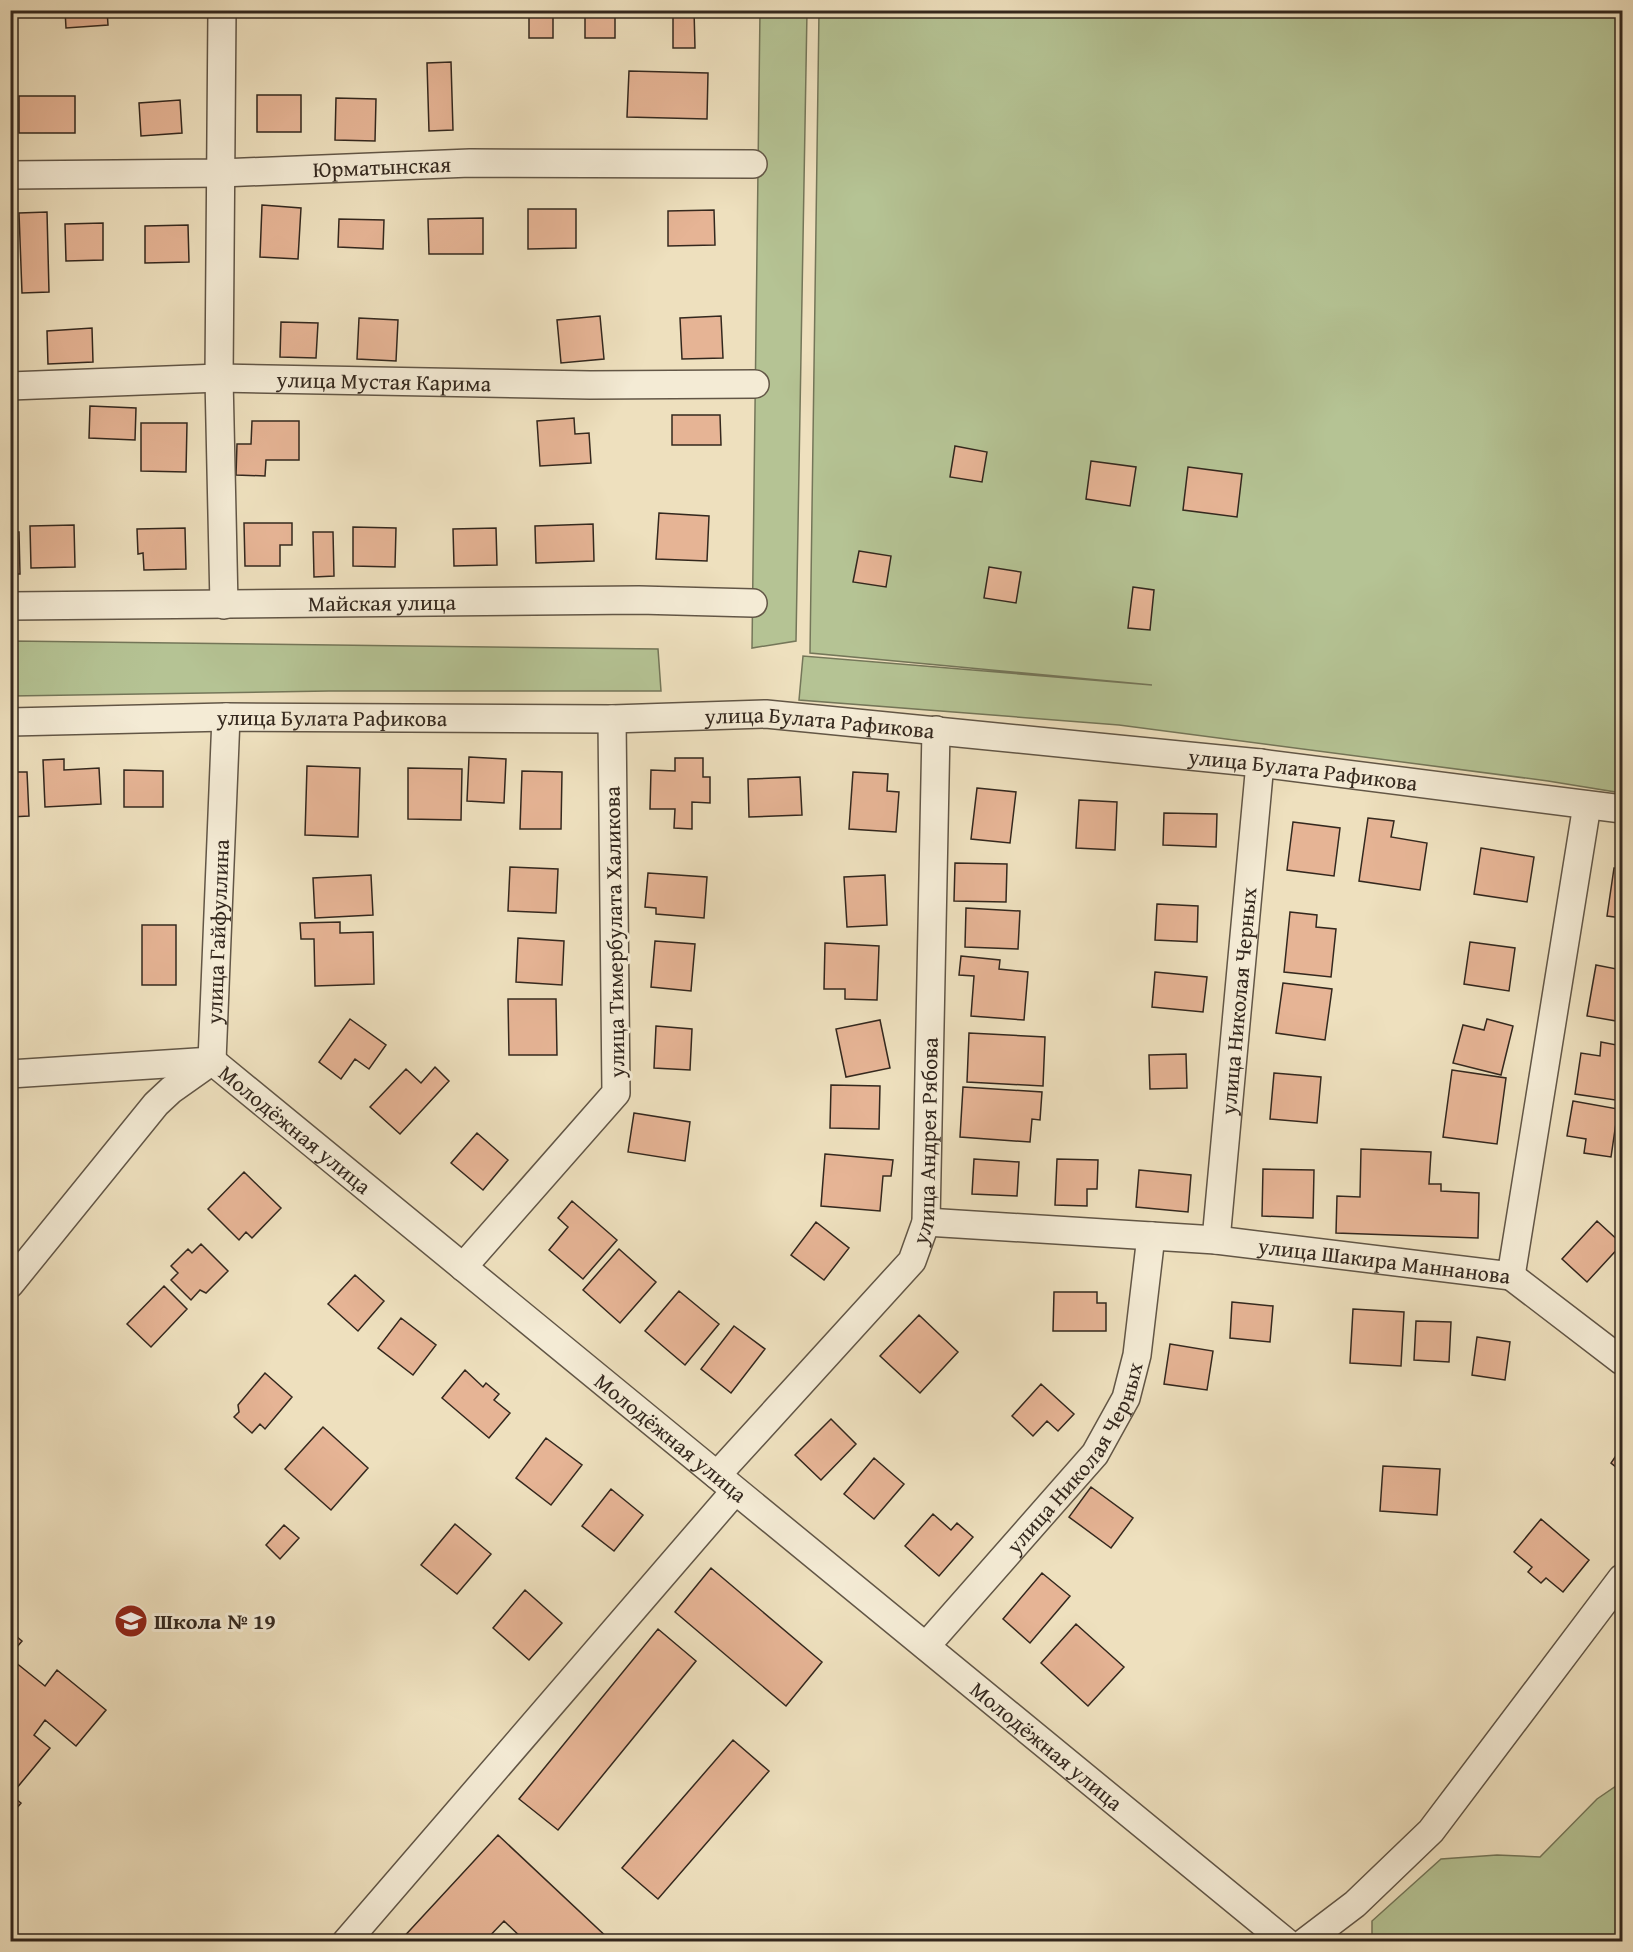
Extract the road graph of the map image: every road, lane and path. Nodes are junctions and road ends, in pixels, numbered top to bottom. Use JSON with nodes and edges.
{"nodes":[{"id":1,"x":222,"y":10,"type":"edge"},
{"id":2,"x":753,"y":164,"type":"dead end"},
{"id":3,"x":221,"y":173,"type":"junction"},
{"id":4,"x":10,"y":175,"type":"edge"},
{"id":5,"x":219,"y":378,"type":"junction"},
{"id":6,"x":755,"y":384,"type":"dead end"},
{"id":7,"x":10,"y":386,"type":"edge"},
{"id":8,"x":753,"y":603,"type":"dead end"},
{"id":9,"x":225,"y":604,"type":"junction"},
{"id":10,"x":10,"y":606,"type":"edge"},
{"id":11,"x":226,"y":717,"type":"junction"},
{"id":12,"x":612,"y":719,"type":"junction"},
{"id":13,"x":10,"y":722,"type":"edge"},
{"id":14,"x":936,"y":730,"type":"junction"},
{"id":15,"x":1260,"y":763,"type":"junction"},
{"id":16,"x":1587,"y":805,"type":"junction"},
{"id":17,"x":1623,"y":809,"type":"edge"},
{"id":18,"x":212,"y":1061,"type":"junction"},
{"id":19,"x":10,"y":1074,"type":"edge"},
{"id":20,"x":926,"y":1222,"type":"junction"},
{"id":21,"x":1151,"y":1236,"type":"junction"},
{"id":22,"x":1216,"y":1240,"type":"junction"},
{"id":23,"x":463,"y":1267,"type":"junction"},
{"id":24,"x":1511,"y":1276,"type":"junction"},
{"id":25,"x":10,"y":1284,"type":"edge"},
{"id":26,"x":1623,"y":1361,"type":"edge"},
{"id":27,"x":726,"y":1483,"type":"junction"},
{"id":28,"x":1623,"y":1578,"type":"edge"},
{"id":29,"x":926,"y":1646,"type":"junction"},
{"id":30,"x":346,"y":1941,"type":"edge"},
{"id":31,"x":1286,"y":1941,"type":"edge"},
{"id":32,"x":1305,"y":1941,"type":"edge"}],
"edges":[{"from":1,"to":3,"type":"street"},
{"from":2,"to":3,"type":"street","name":"Юрматынская"},
{"from":3,"to":4,"type":"street","name":"Юрматынская"},
{"from":3,"to":5,"type":"street"},
{"from":5,"to":6,"type":"street","name":"улица Мустая Карима"},
{"from":5,"to":7,"type":"street","name":"улица Мустая Карима"},
{"from":5,"to":9,"type":"street"},
{"from":8,"to":9,"type":"street","name":"Майская улица"},
{"from":9,"to":10,"type":"street","name":"Майская улица"},
{"from":11,"to":12,"type":"street","name":"улица Булата Рафикова"},
{"from":11,"to":13,"type":"street","name":"улица Булата Рафикова"},
{"from":11,"to":18,"type":"street","name":"улица Гайфуллина"},
{"from":12,"to":14,"type":"street","name":"улица Булата Рафикова"},
{"from":12,"to":23,"type":"street","name":"улица Тимербулата Халикова"},
{"from":14,"to":15,"type":"street","name":"улица Булата Рафикова"},
{"from":14,"to":20,"type":"street","name":"улица Андрея Рябова"},
{"from":15,"to":16,"type":"street","name":"улица Булата Рафикова"},
{"from":15,"to":22,"type":"street","name":"улица Николая Черных"},
{"from":16,"to":17,"type":"street","name":"улица Булата Рафикова"},
{"from":16,"to":24,"type":"street","name":"улица Шакира Маннанова"},
{"from":18,"to":19,"type":"street","name":"Молодёжная улица"},
{"from":18,"to":23,"type":"street","name":"Молодёжная улица"},
{"from":18,"to":25,"type":"street"},
{"from":20,"to":21,"type":"street","name":"улица Шакира Маннанова"},
{"from":20,"to":27,"type":"street","name":"улица Андрея Рябова"},
{"from":21,"to":22,"type":"street","name":"улица Шакира Маннанова"},
{"from":21,"to":29,"type":"street","name":"улица Николая Черных"},
{"from":22,"to":24,"type":"street","name":"улица Шакира Маннанова"},
{"from":23,"to":27,"type":"street","name":"Молодёжная улица"},
{"from":24,"to":26,"type":"street"},
{"from":27,"to":29,"type":"street","name":"Молодёжная улица"},
{"from":27,"to":30,"type":"street","name":"улица Андрея Рябова"},
{"from":28,"to":32,"type":"street"},
{"from":29,"to":31,"type":"street","name":"Молодёжная улица"}]}
